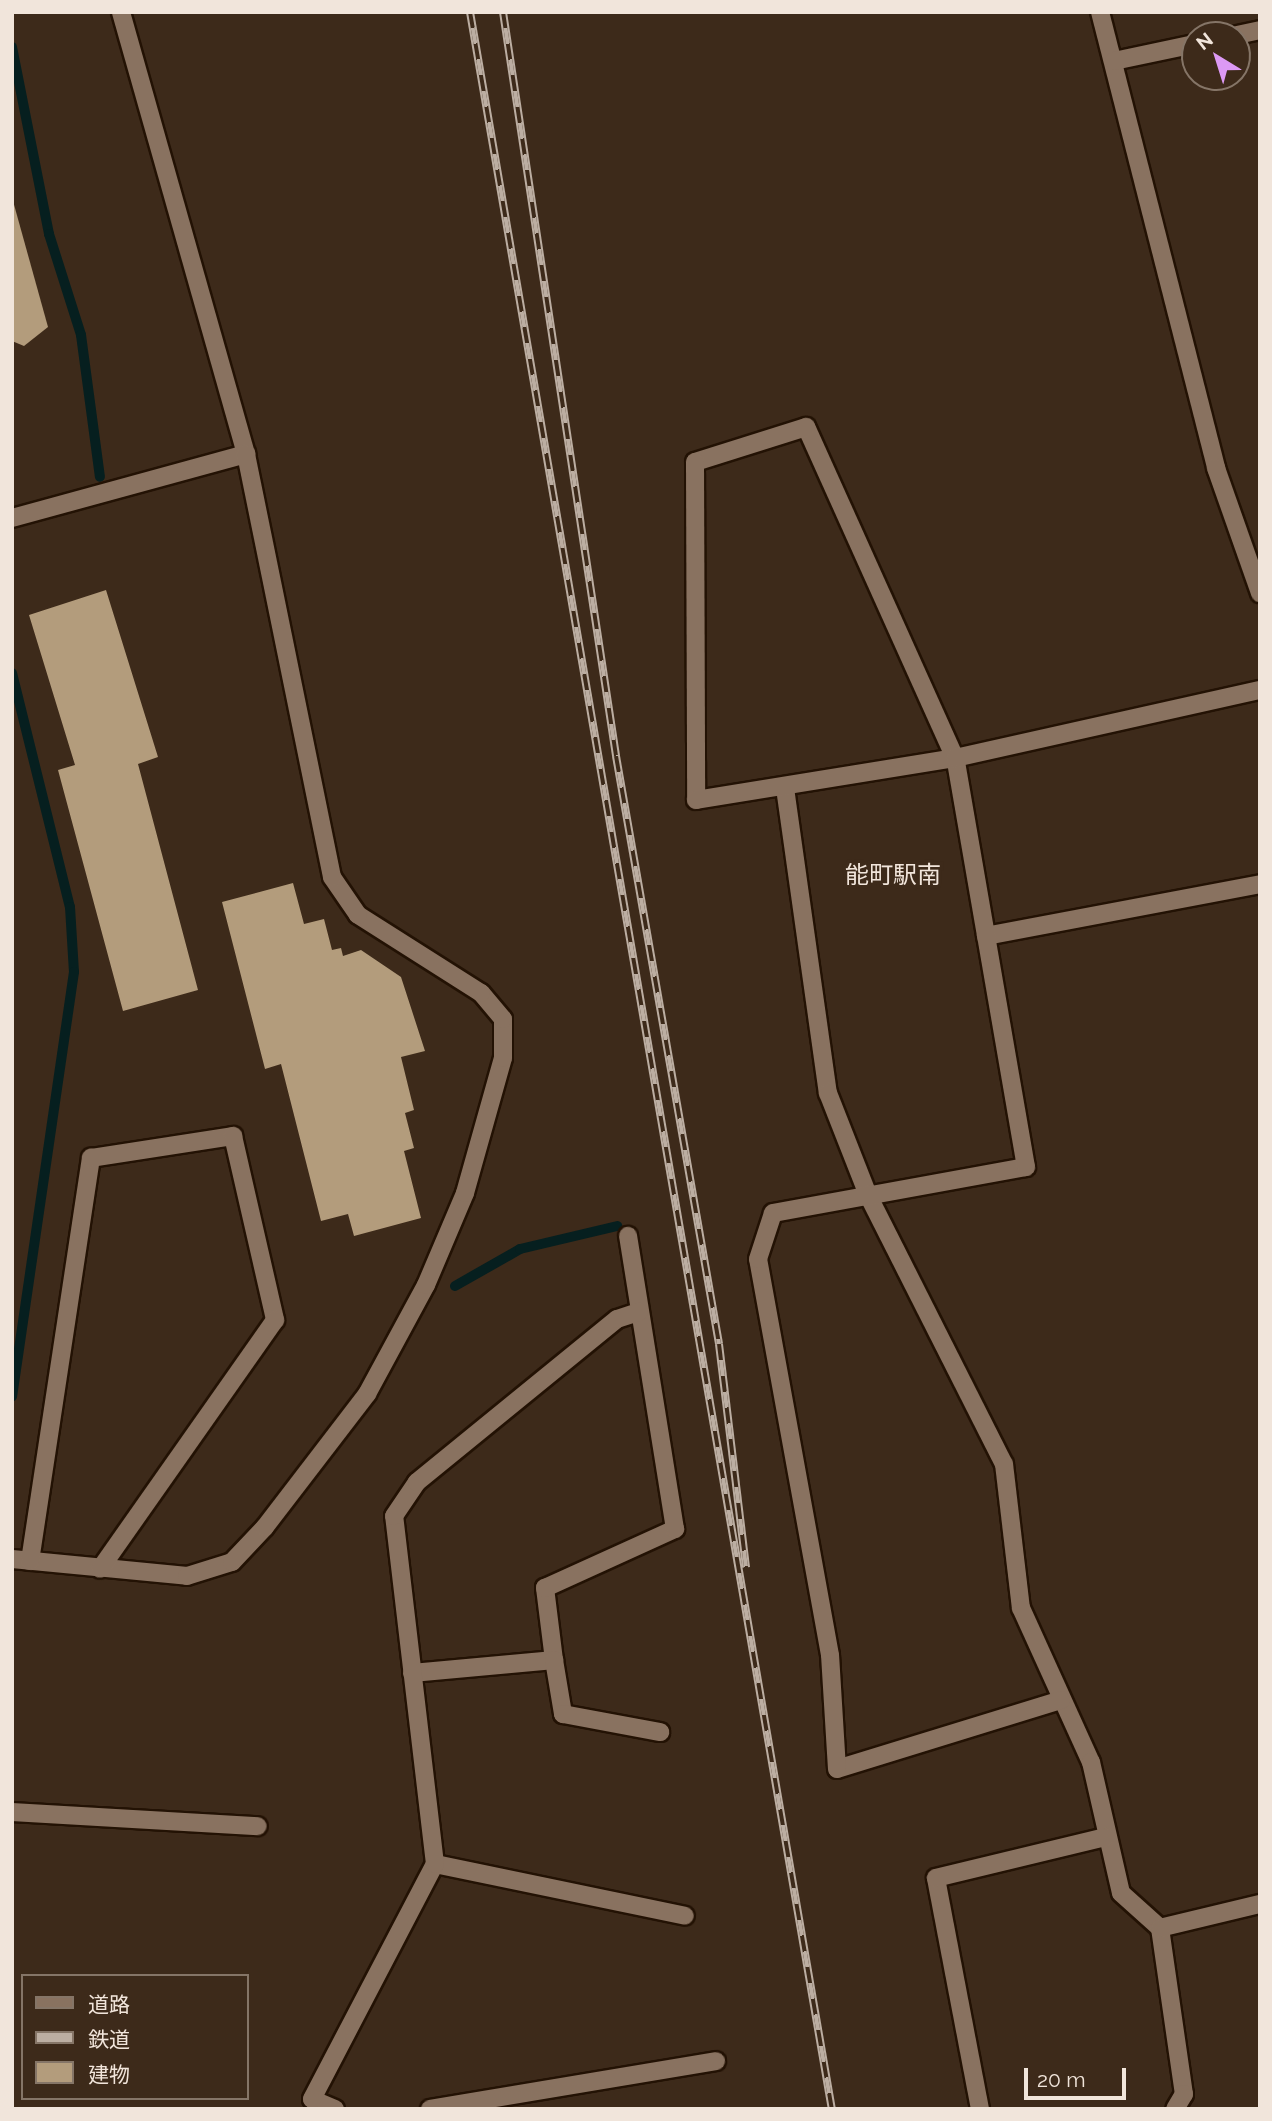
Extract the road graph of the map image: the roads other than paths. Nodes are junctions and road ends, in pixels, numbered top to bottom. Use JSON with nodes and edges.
{"nodes":[{"id":1,"x":121,"y":12,"type":"edge"},
{"id":2,"x":1100,"y":12,"type":"edge"},
{"id":3,"x":1181,"y":47,"type":"edge"},
{"id":4,"x":1114,"y":61,"type":"junction"},
{"id":5,"x":246,"y":454,"type":"junction"},
{"id":6,"x":12,"y":518,"type":"edge"},
{"id":7,"x":1260,"y":593,"type":"edge"},
{"id":8,"x":1260,"y":690,"type":"edge"},
{"id":9,"x":955,"y":758,"type":"junction"},
{"id":10,"x":785,"y":788,"type":"junction"},
{"id":11,"x":1260,"y":884,"type":"edge"},
{"id":12,"x":986,"y":936,"type":"junction"},
{"id":13,"x":868,"y":1195,"type":"junction"},
{"id":14,"x":628,"y":1236,"type":"dead end"},
{"id":15,"x":639,"y":1312,"type":"junction"},
{"id":16,"x":21,"y":1560,"type":"edge"},
{"id":17,"x":100,"y":1569,"type":"junction"},
{"id":18,"x":554,"y":1660,"type":"junction"},
{"id":19,"x":412,"y":1673,"type":"junction"},
{"id":20,"x":1062,"y":1700,"type":"junction"},
{"id":21,"x":660,"y":1732,"type":"dead end"},
{"id":22,"x":12,"y":1812,"type":"edge"},
{"id":23,"x":258,"y":1826,"type":"dead end"},
{"id":24,"x":1105,"y":1837,"type":"junction"},
{"id":25,"x":435,"y":1864,"type":"junction"},
{"id":26,"x":1260,"y":1904,"type":"edge"},
{"id":27,"x":685,"y":1916,"type":"dead end"},
{"id":28,"x":1160,"y":1928,"type":"junction"},
{"id":29,"x":716,"y":2061,"type":"dead end"},
{"id":30,"x":309,"y":2104,"type":"edge"},
{"id":31,"x":335,"y":2109,"type":"edge"},
{"id":32,"x":430,"y":2109,"type":"edge"},
{"id":33,"x":981,"y":2109,"type":"edge"},
{"id":34,"x":1175,"y":2109,"type":"edge"}],
"edges":[{"from":1,"to":5,"type":"street"},
{"from":2,"to":4,"type":"street"},
{"from":3,"to":4,"type":"street"},
{"from":4,"to":7,"type":"street"},
{"from":5,"to":6,"type":"street"},
{"from":5,"to":17,"type":"street"},
{"from":8,"to":9,"type":"street"},
{"from":9,"to":10,"type":"street"},
{"from":9,"to":10,"type":"street"},
{"from":9,"to":12,"type":"street"},
{"from":10,"to":13,"type":"street"},
{"from":11,"to":12,"type":"street"},
{"from":12,"to":13,"type":"street"},
{"from":13,"to":20,"type":"street"},
{"from":13,"to":20,"type":"street"},
{"from":14,"to":15,"type":"street"},
{"from":15,"to":18,"type":"street"},
{"from":15,"to":19,"type":"street"},
{"from":16,"to":17,"type":"street"},
{"from":16,"to":17,"type":"street"},
{"from":18,"to":19,"type":"street"},
{"from":18,"to":21,"type":"street"},
{"from":19,"to":25,"type":"street"},
{"from":20,"to":24,"type":"street"},
{"from":22,"to":23,"type":"street"},
{"from":24,"to":28,"type":"street"},
{"from":24,"to":33,"type":"street"},
{"from":25,"to":27,"type":"street"},
{"from":25,"to":30,"type":"street"},
{"from":26,"to":28,"type":"street"},
{"from":28,"to":34,"type":"street"},
{"from":29,"to":32,"type":"street"},
{"from":30,"to":31,"type":"street"}]}
